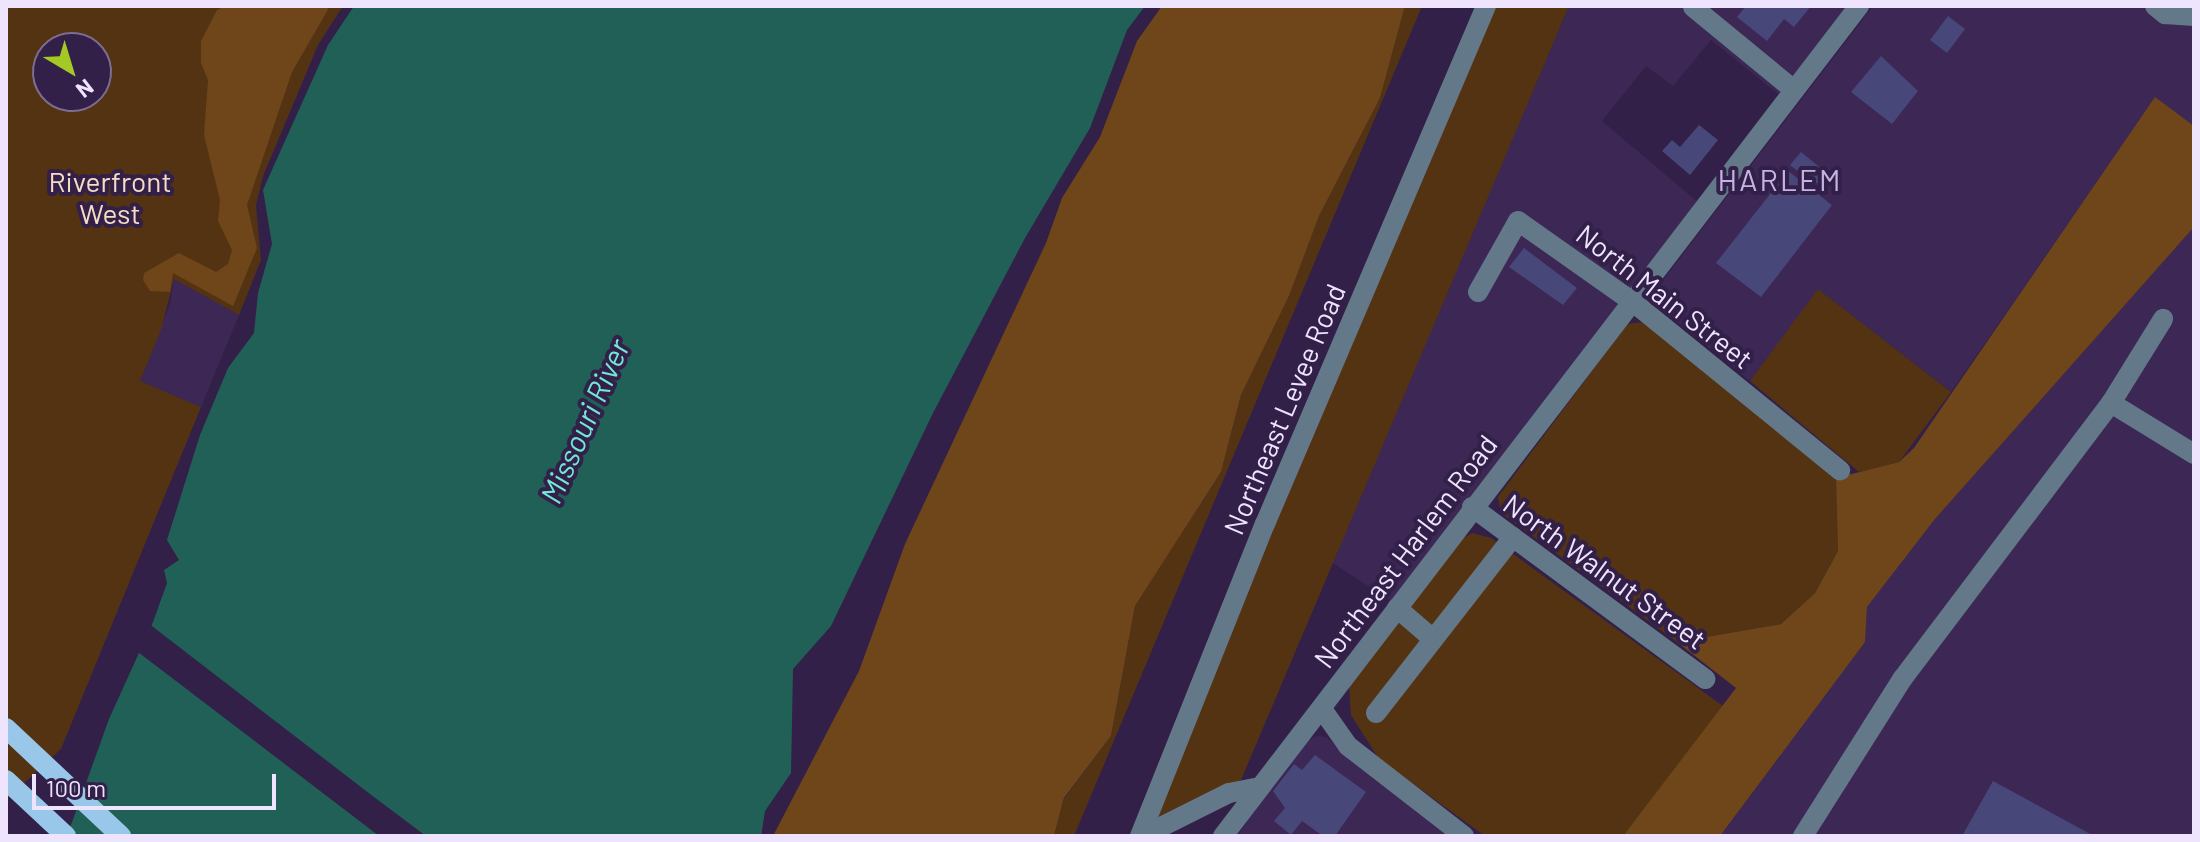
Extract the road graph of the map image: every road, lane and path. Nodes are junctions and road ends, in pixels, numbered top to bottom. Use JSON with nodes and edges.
{"nodes":[{"id":1,"x":1486,"y":6,"type":"edge"},
{"id":2,"x":1859,"y":6,"type":"edge"},
{"id":3,"x":2155,"y":6,"type":"edge"},
{"id":4,"x":1693,"y":7,"type":"edge"},
{"id":5,"x":2194,"y":16,"type":"edge"},
{"id":6,"x":1794,"y":90,"type":"junction"},
{"id":7,"x":1478,"y":292,"type":"dead end"},
{"id":8,"x":1633,"y":302,"type":"junction"},
{"id":9,"x":2163,"y":319,"type":"dead end"},
{"id":10,"x":2111,"y":403,"type":"junction"},
{"id":11,"x":2194,"y":454,"type":"edge"},
{"id":12,"x":1840,"y":470,"type":"dead end"},
{"id":13,"x":1472,"y":507,"type":"junction"},
{"id":14,"x":1513,"y":537,"type":"junction"},
{"id":15,"x":1397,"y":608,"type":"junction"},
{"id":16,"x":1433,"y":639,"type":"junction"},
{"id":17,"x":1705,"y":679,"type":"dead end"},
{"id":18,"x":1322,"y":709,"type":"junction"},
{"id":19,"x":1376,"y":713,"type":"dead end"},
{"id":20,"x":6,"y":728,"type":"edge"},
{"id":21,"x":6,"y":780,"type":"edge"},
{"id":22,"x":1255,"y":788,"type":"junction"},
{"id":23,"x":66,"y":836,"type":"edge"},
{"id":24,"x":121,"y":836,"type":"edge"},
{"id":25,"x":1142,"y":836,"type":"edge"},
{"id":26,"x":1223,"y":836,"type":"edge"},
{"id":27,"x":1464,"y":836,"type":"edge"},
{"id":28,"x":1803,"y":836,"type":"edge"}],
"edges":[{"from":1,"to":25,"type":"street","name":"Northeast Levee Road"},
{"from":2,"to":6,"type":"street","name":"Northeast Harlem Road"},
{"from":3,"to":5,"type":"street"},
{"from":4,"to":6,"type":"street"},
{"from":6,"to":8,"type":"street","name":"Northeast Harlem Road"},
{"from":7,"to":8,"type":"street","name":"North Main Street"},
{"from":8,"to":12,"type":"street","name":"North Main Street"},
{"from":8,"to":13,"type":"street","name":"Northeast Harlem Road"},
{"from":9,"to":10,"type":"street"},
{"from":10,"to":11,"type":"street"},
{"from":10,"to":28,"type":"street"},
{"from":13,"to":14,"type":"street","name":"North Walnut Street"},
{"from":13,"to":15,"type":"street","name":"Northeast Harlem Road"},
{"from":14,"to":16,"type":"street"},
{"from":14,"to":17,"type":"street","name":"North Walnut Street"},
{"from":15,"to":16,"type":"street"},
{"from":15,"to":18,"type":"street","name":"Northeast Harlem Road"},
{"from":16,"to":19,"type":"street"},
{"from":18,"to":22,"type":"street","name":"Northeast Harlem Road"},
{"from":18,"to":27,"type":"street"},
{"from":20,"to":24,"type":"main road"},
{"from":21,"to":23,"type":"main road"},
{"from":22,"to":25,"type":"street"},
{"from":22,"to":26,"type":"street","name":"Northeast Harlem Road"}]}
